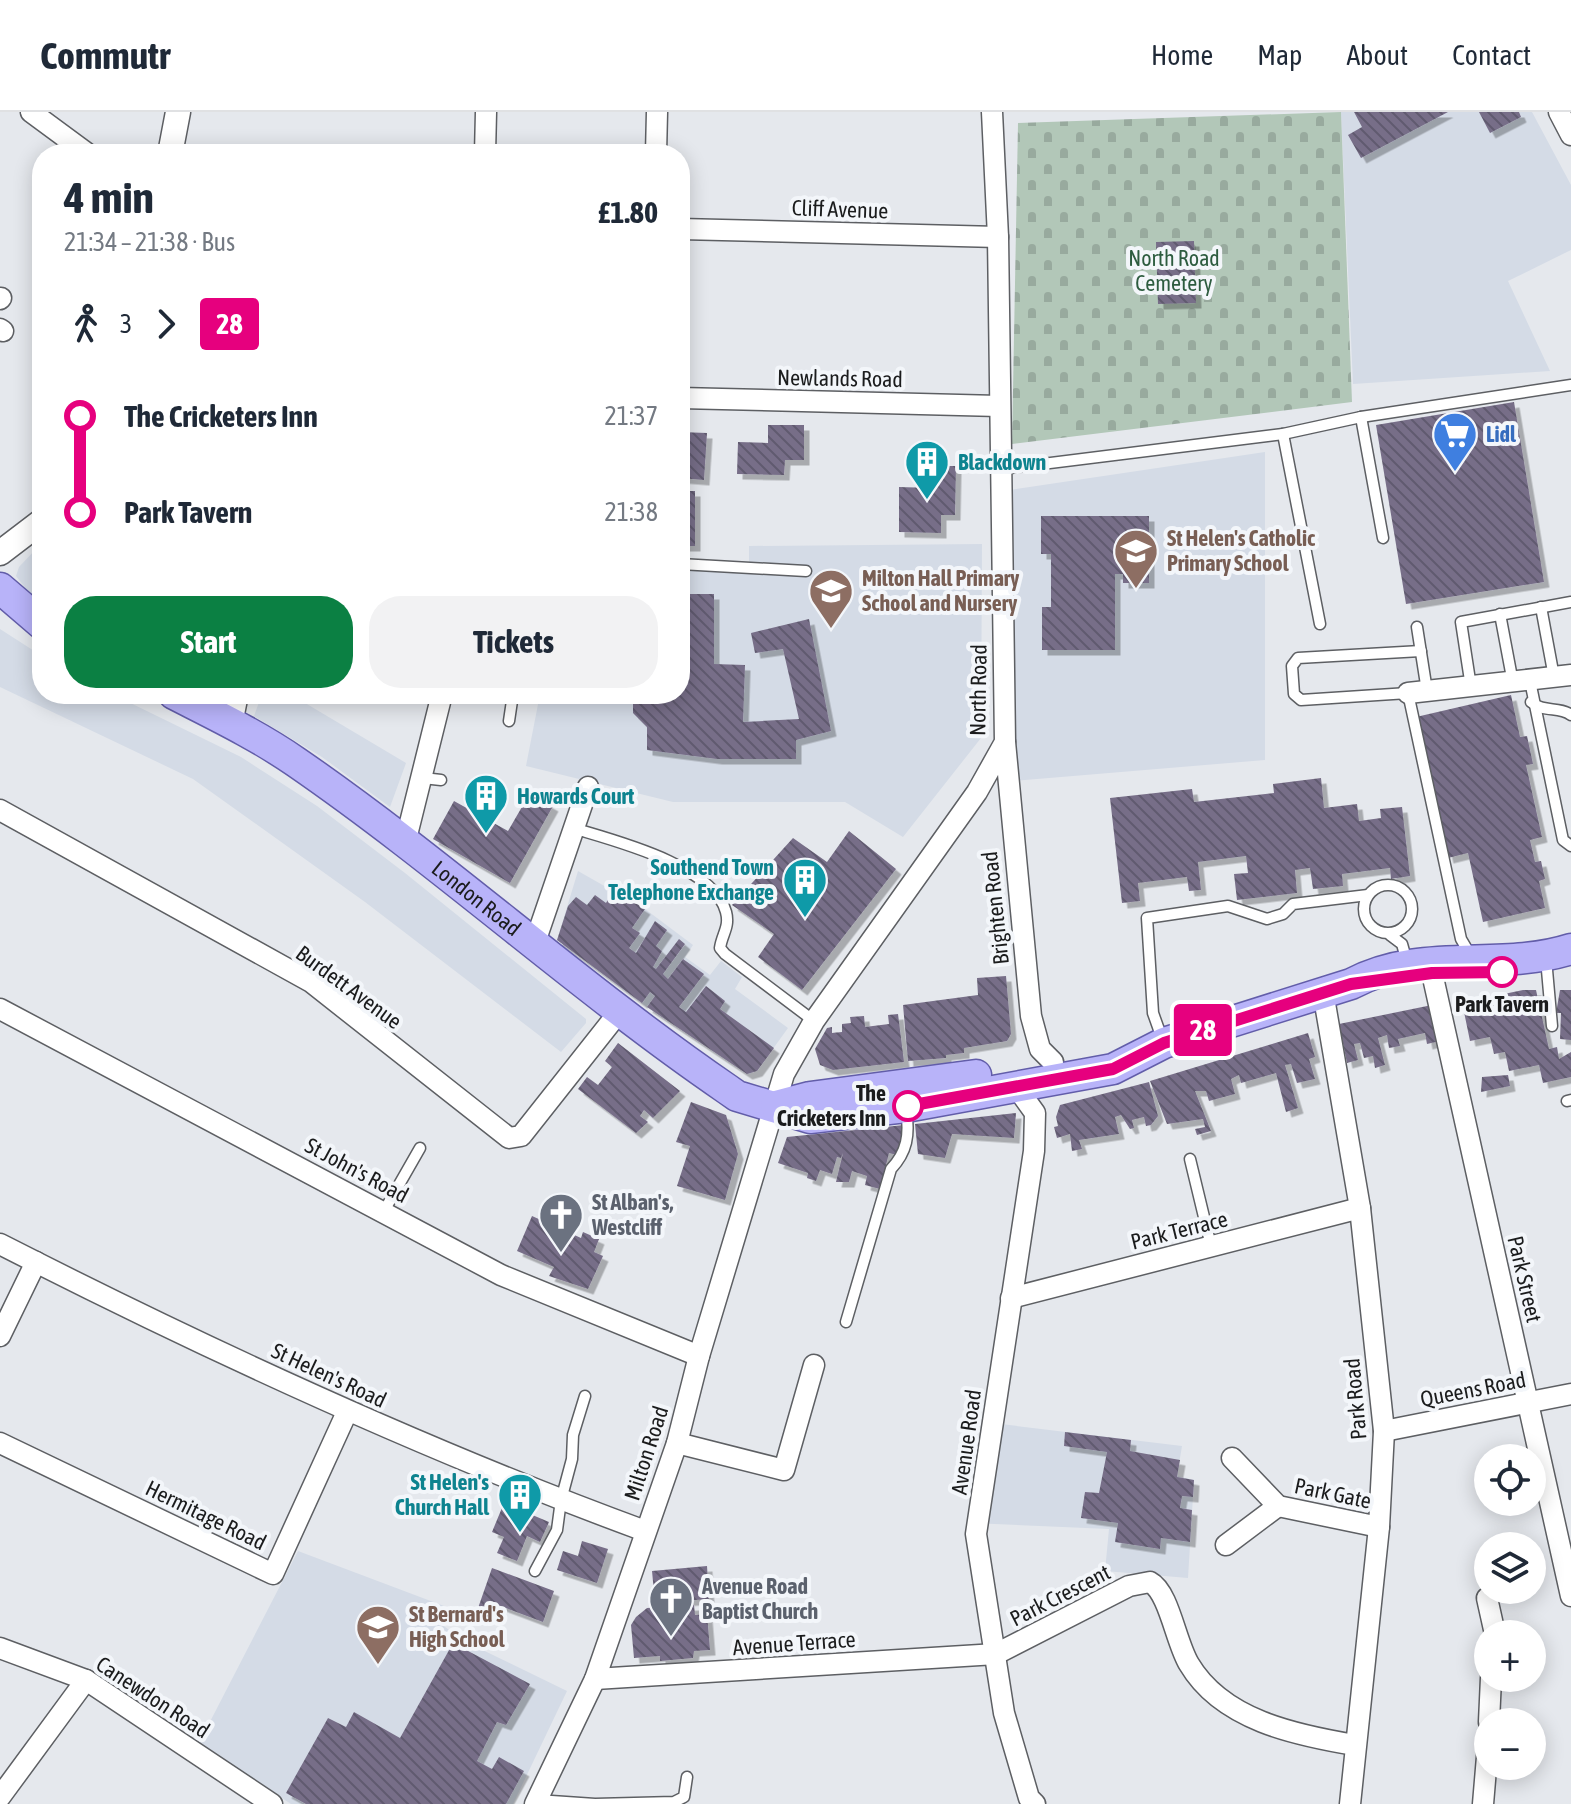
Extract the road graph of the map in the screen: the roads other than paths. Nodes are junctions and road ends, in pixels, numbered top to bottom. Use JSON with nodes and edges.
{"nodes":[{"id":1,"x":31,"y":112,"type":"edge"},
{"id":2,"x":178,"y":112,"type":"edge"},
{"id":3,"x":486,"y":112,"type":"edge"},
{"id":4,"x":657,"y":112,"type":"edge"},
{"id":5,"x":992,"y":112,"type":"edge"},
{"id":6,"x":1559,"y":112,"type":"edge"},
{"id":7,"x":1571,"y":135,"type":"edge"},
{"id":8,"x":74,"y":144,"type":"edge"},
{"id":9,"x":172,"y":144,"type":"edge"},
{"id":10,"x":485,"y":144,"type":"edge"},
{"id":11,"x":656,"y":144,"type":"edge"},
{"id":12,"x":690,"y":229,"type":"edge"},
{"id":13,"x":998,"y":237,"type":"junction"},
{"id":14,"x":1571,"y":385,"type":"edge"},
{"id":15,"x":690,"y":398,"type":"edge"},
{"id":16,"x":999,"y":406,"type":"junction"},
{"id":17,"x":1361,"y":417,"type":"junction"},
{"id":18,"x":1283,"y":434,"type":"junction"},
{"id":19,"x":1010,"y":468,"type":"dead end"},
{"id":20,"x":32,"y":529,"type":"edge"},
{"id":21,"x":1383,"y":538,"type":"dead end"},
{"id":22,"x":0,"y":553,"type":"edge"},
{"id":23,"x":690,"y":565,"type":"edge"},
{"id":24,"x":806,"y":571,"type":"dead end"},
{"id":25,"x":0,"y":588,"type":"edge"},
{"id":26,"x":1571,"y":602,"type":"edge"},
{"id":27,"x":1541,"y":607,"type":"junction"},
{"id":28,"x":1500,"y":614,"type":"junction"},
{"id":29,"x":32,"y":615,"type":"edge"},
{"id":30,"x":1320,"y":624,"type":"dead end"},
{"id":31,"x":1417,"y":627,"type":"dead end"},
{"id":32,"x":1421,"y":651,"type":"junction"},
{"id":33,"x":1562,"y":676,"type":"edge"},
{"id":34,"x":1521,"y":682,"type":"junction"},
{"id":35,"x":1471,"y":687,"type":"junction"},
{"id":36,"x":1417,"y":692,"type":"junction"},
{"id":37,"x":1531,"y":702,"type":"junction"},
{"id":38,"x":193,"y":704,"type":"edge"},
{"id":39,"x":236,"y":704,"type":"edge"},
{"id":40,"x":441,"y":704,"type":"edge"},
{"id":41,"x":512,"y":704,"type":"edge"},
{"id":42,"x":1571,"y":715,"type":"edge"},
{"id":43,"x":509,"y":721,"type":"dead end"},
{"id":44,"x":232,"y":724,"type":"junction"},
{"id":45,"x":1005,"y":742,"type":"junction"},
{"id":46,"x":588,"y":787,"type":"dead end"},
{"id":47,"x":0,"y":810,"type":"edge"},
{"id":48,"x":576,"y":829,"type":"junction"},
{"id":49,"x":405,"y":843,"type":"junction"},
{"id":50,"x":1571,"y":846,"type":"edge"},
{"id":51,"x":1368,"y":895,"type":"junction"},
{"id":52,"x":1390,"y":935,"type":"junction"},
{"id":53,"x":534,"y":945,"type":"junction"},
{"id":54,"x":1571,"y":949,"type":"edge"},
{"id":55,"x":1473,"y":958,"type":"junction"},
{"id":56,"x":1559,"y":970,"type":"edge"},
{"id":57,"x":1417,"y":971,"type":"junction"},
{"id":58,"x":1337,"y":988,"type":"junction"},
{"id":59,"x":0,"y":1009,"type":"edge"},
{"id":60,"x":619,"y":1012,"type":"junction"},
{"id":61,"x":814,"y":1021,"type":"junction"},
{"id":62,"x":1552,"y":1026,"type":"dead end"},
{"id":63,"x":1164,"y":1043,"type":"junction"},
{"id":64,"x":1053,"y":1062,"type":"junction"},
{"id":65,"x":1017,"y":1088,"type":"junction"},
{"id":66,"x":904,"y":1096,"type":"junction"},
{"id":67,"x":776,"y":1106,"type":"junction"},
{"id":68,"x":420,"y":1148,"type":"dead end"},
{"id":69,"x":1190,"y":1159,"type":"dead end"},
{"id":70,"x":1360,"y":1208,"type":"junction"},
{"id":71,"x":384,"y":1211,"type":"junction"},
{"id":72,"x":0,"y":1244,"type":"edge"},
{"id":73,"x":1211,"y":1247,"type":"junction"},
{"id":74,"x":36,"y":1262,"type":"junction"},
{"id":75,"x":1011,"y":1298,"type":"junction"},
{"id":76,"x":846,"y":1322,"type":"dead end"},
{"id":77,"x":0,"y":1336,"type":"edge"},
{"id":78,"x":699,"y":1356,"type":"junction"},
{"id":79,"x":814,"y":1365,"type":"dead end"},
{"id":80,"x":1571,"y":1394,"type":"edge"},
{"id":81,"x":585,"y":1396,"type":"dead end"},
{"id":82,"x":1529,"y":1403,"type":"junction"},
{"id":83,"x":347,"y":1412,"type":"junction"},
{"id":84,"x":1384,"y":1431,"type":"junction"},
{"id":85,"x":0,"y":1443,"type":"edge"},
{"id":86,"x":677,"y":1443,"type":"junction"},
{"id":87,"x":1232,"y":1458,"type":"dead end"},
{"id":88,"x":561,"y":1500,"type":"junction"},
{"id":89,"x":1278,"y":1506,"type":"junction"},
{"id":90,"x":1379,"y":1527,"type":"junction"},
{"id":91,"x":645,"y":1531,"type":"junction"},
{"id":92,"x":1226,"y":1545,"type":"dead end"},
{"id":93,"x":535,"y":1571,"type":"dead end"},
{"id":94,"x":1571,"y":1596,"type":"edge"},
{"id":95,"x":0,"y":1648,"type":"edge"},
{"id":96,"x":996,"y":1654,"type":"junction"},
{"id":97,"x":595,"y":1679,"type":"junction"},
{"id":98,"x":86,"y":1680,"type":"junction"},
{"id":99,"x":1355,"y":1745,"type":"junction"},
{"id":100,"x":687,"y":1777,"type":"dead end"},
{"id":101,"x":1485,"y":1780,"type":"edge"},
{"id":102,"x":0,"y":1797,"type":"edge"},
{"id":103,"x":536,"y":1802,"type":"edge"},
{"id":104,"x":272,"y":1804,"type":"edge"},
{"id":105,"x":1035,"y":1804,"type":"edge"},
{"id":106,"x":1350,"y":1804,"type":"edge"},
{"id":107,"x":1483,"y":1804,"type":"edge"}],
"edges":[{"from":1,"to":8,"type":"street"},
{"from":2,"to":9,"type":"street"},
{"from":3,"to":10,"type":"street"},
{"from":4,"to":11,"type":"street"},
{"from":5,"to":13,"type":"street","name":"North Road"},
{"from":6,"to":7,"type":"street"},
{"from":12,"to":13,"type":"street","name":"Cliff Avenue"},
{"from":13,"to":16,"type":"street","name":"North Road"},
{"from":14,"to":17,"type":"lane"},
{"from":15,"to":16,"type":"street","name":"Newlands Road"},
{"from":16,"to":45,"type":"street","name":"North Road"},
{"from":17,"to":18,"type":"lane"},
{"from":17,"to":21,"type":"lane"},
{"from":18,"to":19,"type":"lane"},
{"from":18,"to":30,"type":"lane"},
{"from":20,"to":22,"type":"street"},
{"from":23,"to":24,"type":"lane"},
{"from":25,"to":29,"type":"main road"},
{"from":26,"to":27,"type":"lane"},
{"from":27,"to":28,"type":"lane"},
{"from":27,"to":33,"type":"lane"},
{"from":28,"to":34,"type":"lane"},
{"from":28,"to":35,"type":"lane"},
{"from":31,"to":32,"type":"lane"},
{"from":32,"to":36,"type":"lane"},
{"from":32,"to":36,"type":"lane"},
{"from":33,"to":34,"type":"street"},
{"from":34,"to":35,"type":"street"},
{"from":34,"to":37,"type":"lane"},
{"from":35,"to":36,"type":"street"},
{"from":36,"to":55,"type":"lane"},
{"from":37,"to":42,"type":"lane"},
{"from":37,"to":50,"type":"lane"},
{"from":38,"to":44,"type":"main road","name":"London Road"},
{"from":39,"to":44,"type":"street"},
{"from":40,"to":49,"type":"street"},
{"from":41,"to":43,"type":"lane"},
{"from":44,"to":49,"type":"main road","name":"London Road"},
{"from":45,"to":61,"type":"street","name":"North Road"},
{"from":45,"to":64,"type":"street","name":"Brighten Road"},
{"from":46,"to":48,"type":"street"},
{"from":47,"to":60,"type":"street","name":"Burdett Avenue"},
{"from":48,"to":53,"type":"street"},
{"from":48,"to":61,"type":"lane"},
{"from":49,"to":53,"type":"main road","name":"London Road"},
{"from":51,"to":52,"type":"lane"},
{"from":51,"to":52,"type":"lane"},
{"from":51,"to":63,"type":"lane"},
{"from":52,"to":57,"type":"lane"},
{"from":53,"to":60,"type":"main road","name":"London Road"},
{"from":54,"to":55,"type":"main road","name":"London Road"},
{"from":55,"to":57,"type":"main road","name":"London Road"},
{"from":56,"to":57,"type":"main road","name":"London Road"},
{"from":56,"to":62,"type":"lane"},
{"from":57,"to":58,"type":"main road","name":"London Road"},
{"from":57,"to":82,"type":"street","name":"Park Street"},
{"from":58,"to":63,"type":"main road","name":"London Road"},
{"from":58,"to":70,"type":"street","name":"Park Road"},
{"from":59,"to":71,"type":"street","name":"St John's Road"},
{"from":60,"to":67,"type":"main road","name":"London Road"},
{"from":61,"to":67,"type":"street","name":"North Road"},
{"from":63,"to":64,"type":"main road","name":"London Road"},
{"from":63,"to":65,"type":"main road","name":"London Road"},
{"from":64,"to":66,"type":"main road","name":"London Road"},
{"from":65,"to":66,"type":"main road","name":"London Road"},
{"from":65,"to":75,"type":"street","name":"Avenue Road"},
{"from":66,"to":67,"type":"main road","name":"London Road"},
{"from":66,"to":76,"type":"lane"},
{"from":67,"to":78,"type":"street","name":"Milton Road"},
{"from":68,"to":71,"type":"lane"},
{"from":69,"to":73,"type":"lane"},
{"from":70,"to":73,"type":"street","name":"Park Terrace"},
{"from":70,"to":84,"type":"street","name":"Park Road"},
{"from":71,"to":78,"type":"street","name":"St John's Road"},
{"from":72,"to":74,"type":"street","name":"St Helen's Road"},
{"from":73,"to":75,"type":"street","name":"Park Terrace"},
{"from":74,"to":77,"type":"street"},
{"from":74,"to":83,"type":"street","name":"St Helen's Road"},
{"from":75,"to":96,"type":"street","name":"Avenue Road"},
{"from":78,"to":86,"type":"street","name":"Milton Road"},
{"from":79,"to":86,"type":"street"},
{"from":80,"to":82,"type":"street","name":"Queens Road"},
{"from":81,"to":88,"type":"lane"},
{"from":82,"to":84,"type":"street","name":"Queens Road"},
{"from":82,"to":94,"type":"street","name":"Park Street"},
{"from":83,"to":85,"type":"street","name":"Hermitage Road"},
{"from":83,"to":88,"type":"street","name":"St Helen's Road"},
{"from":84,"to":90,"type":"street","name":"Park Road"},
{"from":86,"to":91,"type":"street","name":"Milton Road"},
{"from":87,"to":89,"type":"street","name":"Park Gate"},
{"from":88,"to":91,"type":"street","name":"St Helen's Road"},
{"from":88,"to":93,"type":"lane"},
{"from":89,"to":90,"type":"street","name":"Park Gate"},
{"from":89,"to":92,"type":"street","name":"Park Gate"},
{"from":90,"to":99,"type":"street","name":"Park Road"},
{"from":91,"to":97,"type":"street","name":"Milton Road"},
{"from":95,"to":98,"type":"street","name":"Canewdon Road"},
{"from":96,"to":97,"type":"street","name":"Avenue Terrace"},
{"from":96,"to":99,"type":"street","name":"Park Crescent"},
{"from":96,"to":105,"type":"street","name":"Avenue Road"},
{"from":97,"to":103,"type":"street","name":"Milton Road"},
{"from":98,"to":102,"type":"street"},
{"from":98,"to":104,"type":"street","name":"Canewdon Road"},
{"from":99,"to":106,"type":"street","name":"Park Road"},
{"from":100,"to":103,"type":"lane"},
{"from":101,"to":107,"type":"street"}]}
